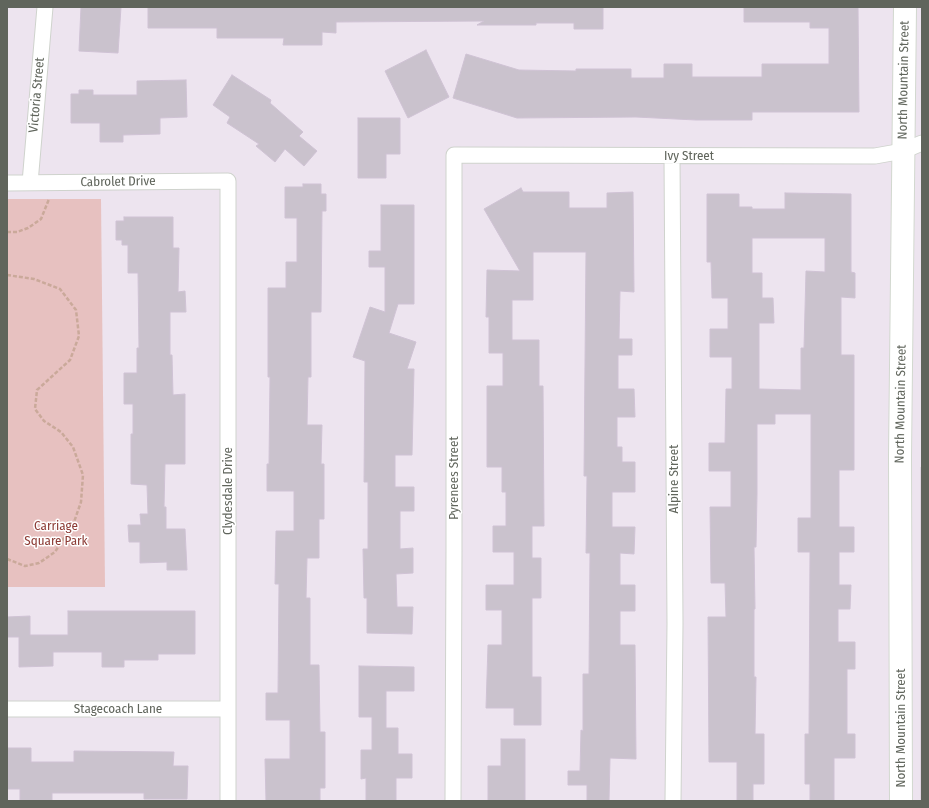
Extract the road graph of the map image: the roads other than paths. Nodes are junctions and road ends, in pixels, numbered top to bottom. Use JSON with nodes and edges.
{"nodes":[{"id":1,"x":45,"y":7,"type":"edge"},
{"id":2,"x":905,"y":7,"type":"edge"},
{"id":3,"x":913,"y":147,"type":"edge"},
{"id":4,"x":454,"y":156,"type":"joint"},
{"id":5,"x":672,"y":156,"type":"junction"},
{"id":6,"x":228,"y":181,"type":"joint"},
{"id":7,"x":7,"y":183,"type":"edge"},
{"id":8,"x":30,"y":183,"type":"junction"},
{"id":9,"x":7,"y":709,"type":"edge"},
{"id":10,"x":228,"y":709,"type":"junction"},
{"id":11,"x":228,"y":801,"type":"edge"},
{"id":12,"x":453,"y":801,"type":"edge"},
{"id":13,"x":673,"y":801,"type":"edge"},
{"id":14,"x":901,"y":801,"type":"edge"}],
"edges":[{"from":1,"to":8,"type":"street","name":"Victoria Street"},
{"from":2,"to":3,"type":"street","name":"North Mountain Street"},
{"from":3,"to":5,"type":"street","name":"Ivy Street"},
{"from":3,"to":14,"type":"street","name":"North Mountain Street"},
{"from":4,"to":5,"type":"street","name":"Ivy Street"},
{"from":4,"to":12,"type":"street","name":"Pyrenees Street"},
{"from":5,"to":13,"type":"street","name":"Alpine Street"},
{"from":6,"to":8,"type":"street","name":"Cabrolet Drive"},
{"from":6,"to":10,"type":"street","name":"Clydesdale Drive"},
{"from":7,"to":8,"type":"street","name":"Cabrolet Drive"},
{"from":9,"to":10,"type":"street","name":"Stagecoach Lane"},
{"from":10,"to":11,"type":"street","name":"Clydesdale Drive"}]}
